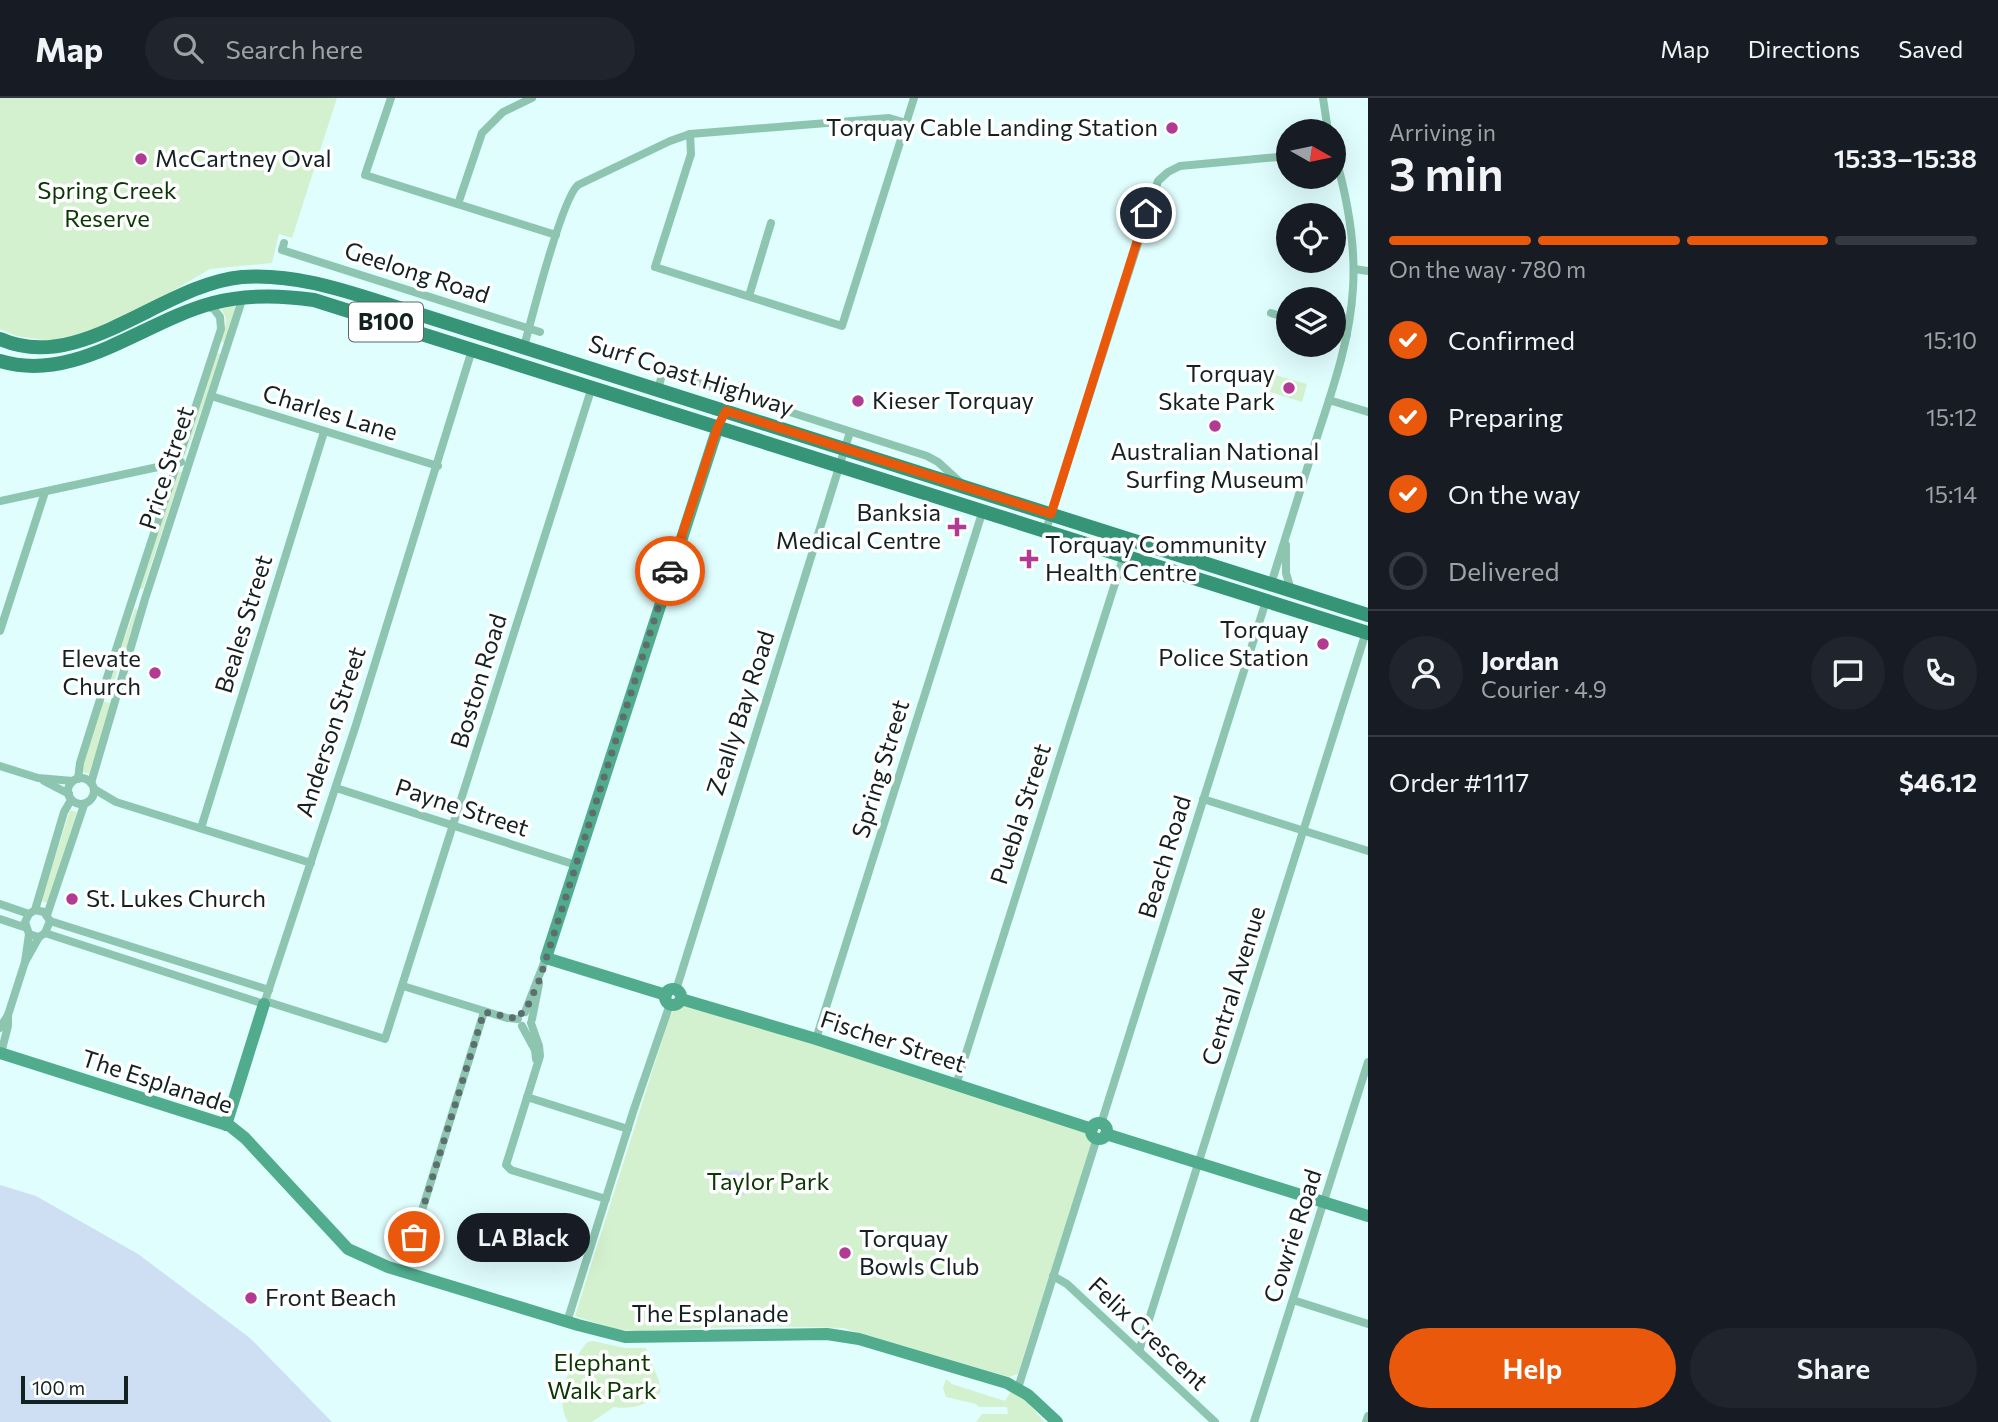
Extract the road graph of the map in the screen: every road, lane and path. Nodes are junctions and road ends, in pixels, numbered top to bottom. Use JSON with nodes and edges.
{"nodes":[{"id":1,"x":391,"y":98,"type":"edge"},
{"id":2,"x":532,"y":98,"type":"edge"},
{"id":3,"x":914,"y":98,"type":"edge"},
{"id":4,"x":1323,"y":98,"type":"edge"},
{"id":5,"x":1326,"y":119,"type":"edge"},
{"id":6,"x":906,"y":123,"type":"junction"},
{"id":7,"x":690,"y":134,"type":"junction"},
{"id":8,"x":1276,"y":157,"type":"edge"},
{"id":9,"x":1343,"y":189,"type":"edge"},
{"id":10,"x":458,"y":204,"type":"junction"},
{"id":11,"x":771,"y":223,"type":"dead end"},
{"id":12,"x":556,"y":235,"type":"junction"},
{"id":13,"x":282,"y":250,"type":"dead end"},
{"id":14,"x":1354,"y":269,"type":"junction"},
{"id":15,"x":1368,"y":271,"type":"edge"},
{"id":16,"x":749,"y":296,"type":"junction"},
{"id":17,"x":243,"y":297,"type":"junction"},
{"id":18,"x":205,"y":305,"type":"junction"},
{"id":19,"x":1271,"y":313,"type":"dead end"},
{"id":20,"x":1276,"y":314,"type":"edge"},
{"id":21,"x":529,"y":328,"type":"junction"},
{"id":22,"x":540,"y":332,"type":"dead end"},
{"id":23,"x":477,"y":333,"type":"junction"},
{"id":24,"x":1347,"y":335,"type":"joint"},
{"id":25,"x":0,"y":339,"type":"edge"},
{"id":26,"x":215,"y":347,"type":"junction"},
{"id":27,"x":524,"y":347,"type":"junction"},
{"id":28,"x":226,"y":349,"type":"junction"},
{"id":29,"x":472,"y":350,"type":"junction"},
{"id":30,"x":0,"y":361,"type":"edge"},
{"id":31,"x":521,"y":365,"type":"junction"},
{"id":32,"x":592,"y":387,"type":"junction"},
{"id":33,"x":658,"y":389,"type":"junction"},
{"id":34,"x":735,"y":394,"type":"junction"},
{"id":35,"x":211,"y":396,"type":"junction"},
{"id":36,"x":1329,"y":400,"type":"junction"},
{"id":37,"x":726,"y":411,"type":"junction"},
{"id":38,"x":1368,"y":412,"type":"edge"},
{"id":39,"x":718,"y":426,"type":"junction"},
{"id":40,"x":324,"y":432,"type":"junction"},
{"id":41,"x":850,"y":432,"type":"junction"},
{"id":42,"x":845,"y":449,"type":"junction"},
{"id":43,"x":178,"y":461,"type":"junction"},
{"id":44,"x":188,"y":464,"type":"junction"},
{"id":45,"x":840,"y":465,"type":"junction"},
{"id":46,"x":438,"y":466,"type":"junction"},
{"id":47,"x":969,"y":489,"type":"junction"},
{"id":48,"x":45,"y":492,"type":"junction"},
{"id":49,"x":0,"y":501,"type":"edge"},
{"id":50,"x":983,"y":510,"type":"junction"},
{"id":51,"x":1051,"y":514,"type":"junction"},
{"id":52,"x":1289,"y":524,"type":"junction"},
{"id":53,"x":1046,"y":530,"type":"junction"},
{"id":54,"x":1124,"y":555,"type":"junction"},
{"id":55,"x":1271,"y":584,"type":"junction"},
{"id":56,"x":1291,"y":590,"type":"junction"},
{"id":57,"x":133,"y":595,"type":"junction"},
{"id":58,"x":145,"y":599,"type":"junction"},
{"id":59,"x":1266,"y":601,"type":"junction"},
{"id":60,"x":1368,"y":615,"type":"edge"},
{"id":61,"x":0,"y":631,"type":"edge"},
{"id":62,"x":1367,"y":632,"type":"edge"},
{"id":63,"x":101,"y":696,"type":"junction"},
{"id":64,"x":116,"y":701,"type":"junction"},
{"id":65,"x":0,"y":766,"type":"edge"},
{"id":66,"x":38,"y":778,"type":"junction"},
{"id":67,"x":76,"y":780,"type":"junction"},
{"id":68,"x":93,"y":786,"type":"junction"},
{"id":69,"x":335,"y":788,"type":"junction"},
{"id":70,"x":70,"y":797,"type":"junction"},
{"id":71,"x":1203,"y":799,"type":"junction"},
{"id":72,"x":116,"y":802,"type":"junction"},
{"id":73,"x":87,"y":803,"type":"junction"},
{"id":74,"x":453,"y":826,"type":"junction"},
{"id":75,"x":201,"y":828,"type":"junction"},
{"id":76,"x":1303,"y":831,"type":"junction"},
{"id":77,"x":1368,"y":851,"type":"edge"},
{"id":78,"x":312,"y":863,"type":"junction"},
{"id":79,"x":576,"y":865,"type":"junction"},
{"id":80,"x":0,"y":904,"type":"edge"},
{"id":81,"x":32,"y":912,"type":"junction"},
{"id":82,"x":48,"y":918,"type":"junction"},
{"id":83,"x":0,"y":919,"type":"edge"},
{"id":84,"x":27,"y":931,"type":"junction"},
{"id":85,"x":42,"y":935,"type":"junction"},
{"id":86,"x":157,"y":954,"type":"junction"},
{"id":87,"x":546,"y":958,"type":"junction"},
{"id":88,"x":25,"y":962,"type":"junction"},
{"id":89,"x":152,"y":969,"type":"junction"},
{"id":90,"x":225,"y":976,"type":"junction"},
{"id":91,"x":403,"y":986,"type":"junction"},
{"id":92,"x":221,"y":990,"type":"junction"},
{"id":93,"x":269,"y":990,"type":"junction"},
{"id":94,"x":673,"y":997,"type":"junction"},
{"id":95,"x":265,"y":1003,"type":"junction"},
{"id":96,"x":484,"y":1012,"type":"junction"},
{"id":97,"x":8,"y":1015,"type":"junction"},
{"id":98,"x":526,"y":1020,"type":"junction"},
{"id":99,"x":0,"y":1028,"type":"edge"},
{"id":100,"x":816,"y":1039,"type":"junction"},
{"id":101,"x":0,"y":1053,"type":"edge"},
{"id":102,"x":1368,"y":1062,"type":"edge"},
{"id":103,"x":1365,"y":1081,"type":"edge"},
{"id":104,"x":956,"y":1085,"type":"junction"},
{"id":105,"x":527,"y":1097,"type":"junction"},
{"id":106,"x":226,"y":1125,"type":"junction"},
{"id":107,"x":628,"y":1129,"type":"junction"},
{"id":108,"x":1099,"y":1131,"type":"junction"},
{"id":109,"x":1198,"y":1162,"type":"junction"},
{"id":110,"x":606,"y":1199,"type":"junction"},
{"id":111,"x":1324,"y":1202,"type":"junction"},
{"id":112,"x":1368,"y":1216,"type":"edge"},
{"id":113,"x":403,"y":1271,"type":"junction"},
{"id":114,"x":1054,"y":1276,"type":"junction"},
{"id":115,"x":1293,"y":1300,"type":"junction"},
{"id":116,"x":567,"y":1322,"type":"junction"},
{"id":117,"x":1368,"y":1324,"type":"edge"},
{"id":118,"x":1139,"y":1351,"type":"junction"},
{"id":119,"x":1018,"y":1388,"type":"junction"},
{"id":120,"x":1368,"y":1416,"type":"edge"},
{"id":121,"x":1057,"y":1422,"type":"edge"},
{"id":122,"x":1214,"y":1422,"type":"edge"},
{"id":123,"x":1254,"y":1422,"type":"edge"},
{"id":124,"x":1366,"y":1422,"type":"edge"}],
"edges":[{"from":1,"to":10,"type":"street"},
{"from":2,"to":10,"type":"street"},
{"from":3,"to":6,"type":"street"},
{"from":4,"to":5,"type":"street"},
{"from":6,"to":7,"type":"street"},
{"from":6,"to":16,"type":"street"},
{"from":7,"to":12,"type":"street"},
{"from":7,"to":16,"type":"street"},
{"from":8,"to":51,"type":"street"},
{"from":9,"to":14,"type":"street"},
{"from":10,"to":12,"type":"street"},
{"from":11,"to":16,"type":"street"},
{"from":12,"to":21,"type":"street"},
{"from":13,"to":21,"type":"street","name":"Geelong Road"},
{"from":14,"to":15,"type":"street"},
{"from":14,"to":24,"type":"street"},
{"from":17,"to":18,"type":"main road","name":"Surf Coast Highway","number":"B100"},
{"from":17,"to":28,"type":"street","name":"Price Street"},
{"from":17,"to":29,"type":"main road","name":"Surf Coast Highway","number":"B100"},
{"from":18,"to":26,"type":"street","name":"Price Street"},
{"from":18,"to":30,"type":"main road","name":"Surf Coast Highway","number":"B100"},
{"from":19,"to":20,"type":"street"},
{"from":21,"to":22,"type":"street","name":"Geelong Road"},
{"from":21,"to":27,"type":"street"},
{"from":23,"to":25,"type":"main road","name":"Surf Coast Highway","number":"B100"},
{"from":23,"to":27,"type":"main road","name":"Surf Coast Highway","number":"B100"},
{"from":23,"to":29,"type":"main road"},
{"from":24,"to":36,"type":"street"},
{"from":26,"to":28,"type":"street"},
{"from":26,"to":43,"type":"street","name":"Price Street"},
{"from":27,"to":31,"type":"main road"},
{"from":27,"to":33,"type":"main road","name":"Surf Coast Highway","number":"B100"},
{"from":28,"to":35,"type":"street","name":"Price Street"},
{"from":29,"to":31,"type":"main road","name":"Surf Coast Highway","number":"B100"},
{"from":29,"to":46,"type":"street","name":"Anderson Street"},
{"from":31,"to":32,"type":"main road","name":"Surf Coast Highway","number":"B100"},
{"from":32,"to":39,"type":"main road","name":"Surf Coast Highway","number":"B100"},
{"from":32,"to":74,"type":"street","name":"Boston Road"},
{"from":33,"to":34,"type":"street"},
{"from":33,"to":37,"type":"main road","name":"Surf Coast Highway","number":"B100"},
{"from":34,"to":37,"type":"street"},
{"from":34,"to":41,"type":"street"},
{"from":35,"to":40,"type":"street","name":"Charles Lane"},
{"from":35,"to":44,"type":"street","name":"Price Street"},
{"from":36,"to":38,"type":"street"},
{"from":36,"to":52,"type":"street"},
{"from":37,"to":39,"type":"main road"},
{"from":37,"to":42,"type":"main road","name":"Surf Coast Highway","number":"B100"},
{"from":39,"to":45,"type":"main road","name":"Surf Coast Highway","number":"B100"},
{"from":39,"to":79,"type":"street"},
{"from":40,"to":46,"type":"street","name":"Charles Lane"},
{"from":40,"to":75,"type":"street","name":"Beales Street"},
{"from":41,"to":42,"type":"street"},
{"from":41,"to":47,"type":"street"},
{"from":42,"to":45,"type":"street","name":"Zeally Bay Road"},
{"from":42,"to":47,"type":"main road","name":"Surf Coast Highway","number":"B100"},
{"from":43,"to":44,"type":"street"},
{"from":43,"to":48,"type":"street"},
{"from":43,"to":57,"type":"street","name":"Price Street"},
{"from":44,"to":58,"type":"street","name":"Price Street"},
{"from":45,"to":50,"type":"main road","name":"Surf Coast Highway","number":"B100"},
{"from":45,"to":94,"type":"street","name":"Zeally Bay Road"},
{"from":46,"to":69,"type":"street","name":"Anderson Street"},
{"from":47,"to":51,"type":"main road","name":"Surf Coast Highway","number":"B100"},
{"from":48,"to":49,"type":"street"},
{"from":48,"to":61,"type":"street"},
{"from":50,"to":53,"type":"main road","name":"Surf Coast Highway","number":"B100"},
{"from":50,"to":100,"type":"street","name":"Spring Street"},
{"from":51,"to":53,"type":"street"},
{"from":51,"to":55,"type":"main road","name":"Surf Coast Highway","number":"B100"},
{"from":52,"to":55,"type":"street"},
{"from":52,"to":56,"type":"street"},
{"from":53,"to":54,"type":"main road","name":"Surf Coast Highway","number":"B100"},
{"from":54,"to":59,"type":"main road","name":"Surf Coast Highway","number":"B100"},
{"from":54,"to":104,"type":"street","name":"Puebla Street"},
{"from":55,"to":56,"type":"main road","name":"Surf Coast Highway","number":"B100"},
{"from":55,"to":59,"type":"main road"},
{"from":56,"to":60,"type":"main road","name":"Surf Coast Highway","number":"B100"},
{"from":57,"to":58,"type":"street"},
{"from":57,"to":63,"type":"street","name":"Price Street"},
{"from":58,"to":64,"type":"street","name":"Price Street"},
{"from":59,"to":62,"type":"main road","name":"Surf Coast Highway","number":"B100"},
{"from":59,"to":71,"type":"street","name":"Beach Road"},
{"from":62,"to":76,"type":"street","name":"Central Avenue"},
{"from":63,"to":64,"type":"street"},
{"from":63,"to":67,"type":"street","name":"Price Street"},
{"from":64,"to":68,"type":"street","name":"Price Street"},
{"from":65,"to":66,"type":"street"},
{"from":66,"to":67,"type":"street"},
{"from":66,"to":70,"type":"street"},
{"from":67,"to":68,"type":"street"},
{"from":67,"to":70,"type":"street","name":"Price Street"},
{"from":68,"to":72,"type":"street"},
{"from":68,"to":73,"type":"street","name":"Price Street"},
{"from":69,"to":74,"type":"street","name":"Payne Street"},
{"from":69,"to":78,"type":"street","name":"Anderson Street"},
{"from":70,"to":73,"type":"street"},
{"from":70,"to":81,"type":"street","name":"Price Street"},
{"from":71,"to":76,"type":"street"},
{"from":71,"to":108,"type":"street","name":"Beach Road"},
{"from":72,"to":73,"type":"street"},
{"from":72,"to":75,"type":"street"},
{"from":73,"to":82,"type":"street","name":"Price Street"},
{"from":74,"to":79,"type":"street","name":"Payne Street"},
{"from":74,"to":91,"type":"street","name":"Boston Road"},
{"from":75,"to":78,"type":"street"},
{"from":76,"to":77,"type":"street"},
{"from":76,"to":109,"type":"street","name":"Central Avenue"},
{"from":78,"to":93,"type":"street","name":"Anderson Street"},
{"from":79,"to":87,"type":"street"},
{"from":80,"to":81,"type":"street"},
{"from":81,"to":82,"type":"street"},
{"from":81,"to":84,"type":"street","name":"Price Street"},
{"from":82,"to":85,"type":"street","name":"Price Street"},
{"from":82,"to":86,"type":"street"},
{"from":83,"to":84,"type":"street"},
{"from":84,"to":85,"type":"street"},
{"from":84,"to":88,"type":"street","name":"Price Street"},
{"from":85,"to":88,"type":"street","name":"Price Street"},
{"from":85,"to":89,"type":"street"},
{"from":86,"to":89,"type":"street"},
{"from":86,"to":90,"type":"street"},
{"from":87,"to":94,"type":"street","name":"Fischer Street"},
{"from":87,"to":98,"type":"street"},
{"from":88,"to":97,"type":"street","name":"Price Street"},
{"from":89,"to":92,"type":"street"},
{"from":90,"to":92,"type":"street"},
{"from":90,"to":93,"type":"street"},
{"from":91,"to":95,"type":"street","name":"Boston Road"},
{"from":91,"to":96,"type":"street"},
{"from":92,"to":95,"type":"street"},
{"from":93,"to":95,"type":"street","name":"Anderson Street"},
{"from":94,"to":100,"type":"street","name":"Fischer Street"},
{"from":94,"to":107,"type":"street","name":"Zeally Bay Road"},
{"from":95,"to":106,"type":"street","name":"Anderson Street"},
{"from":96,"to":98,"type":"street"},
{"from":96,"to":113,"type":"street"},
{"from":97,"to":99,"type":"street","name":"Price Street"},
{"from":97,"to":101,"type":"street","name":"Price Street"},
{"from":98,"to":105,"type":"street"},
{"from":100,"to":104,"type":"street","name":"Fischer Street"},
{"from":101,"to":106,"type":"street","name":"The Esplanade"},
{"from":102,"to":103,"type":"street","name":"Cowrie Road"},
{"from":103,"to":111,"type":"street","name":"Cowrie Road"},
{"from":104,"to":108,"type":"street","name":"Fischer Street"},
{"from":105,"to":107,"type":"street"},
{"from":105,"to":110,"type":"street"},
{"from":106,"to":113,"type":"street","name":"The Esplanade"},
{"from":107,"to":110,"type":"street","name":"Zeally Bay Road"},
{"from":108,"to":109,"type":"street","name":"Fischer Street"},
{"from":108,"to":114,"type":"street","name":"Beach Road"},
{"from":109,"to":111,"type":"street","name":"Fischer Street"},
{"from":109,"to":118,"type":"street","name":"Central Avenue"},
{"from":110,"to":116,"type":"street","name":"Zeally Bay Road"},
{"from":111,"to":112,"type":"street","name":"Fischer Street"},
{"from":111,"to":115,"type":"street","name":"Cowrie Road"},
{"from":113,"to":116,"type":"street","name":"The Esplanade"},
{"from":114,"to":118,"type":"street","name":"Felix Crescent"},
{"from":114,"to":119,"type":"street","name":"Beach Road"},
{"from":115,"to":117,"type":"street"},
{"from":115,"to":123,"type":"street","name":"Cowrie Road"},
{"from":116,"to":119,"type":"street","name":"The Esplanade"},
{"from":118,"to":122,"type":"street","name":"Felix Crescent"},
{"from":119,"to":121,"type":"street","name":"The Esplanade"},
{"from":120,"to":124,"type":"street"}]}
